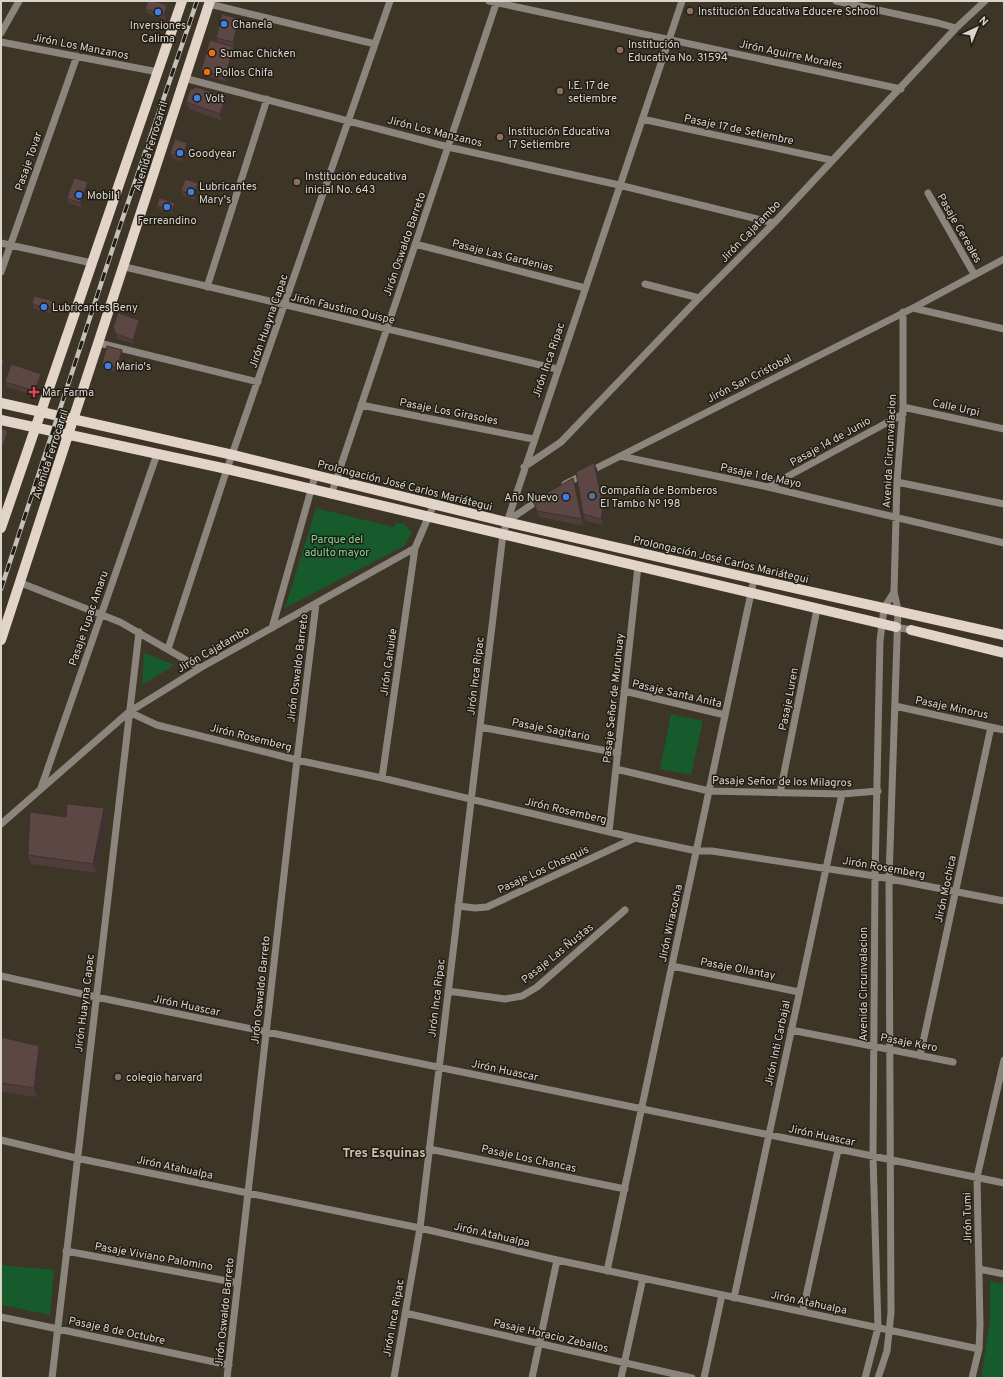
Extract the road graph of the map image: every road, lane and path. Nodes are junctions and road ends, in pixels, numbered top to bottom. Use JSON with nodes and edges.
{"nodes":[{"id":1,"x":19,"y":1,"type":"edge"},
{"id":2,"x":182,"y":1,"type":"edge"},
{"id":3,"x":390,"y":1,"type":"edge"},
{"id":4,"x":682,"y":1,"type":"edge"},
{"id":5,"x":836,"y":1,"type":"edge"},
{"id":6,"x":985,"y":1,"type":"edge"},
{"id":7,"x":494,"y":2,"type":"edge"},
{"id":8,"x":210,"y":3,"type":"edge"},
{"id":9,"x":956,"y":28,"type":"junction"},
{"id":10,"x":1,"y":33,"type":"edge"},
{"id":11,"x":669,"y":39,"type":"junction"},
{"id":12,"x":1,"y":42,"type":"edge"},
{"id":13,"x":375,"y":44,"type":"junction"},
{"id":14,"x":77,"y":56,"type":"junction"},
{"id":15,"x":158,"y":72,"type":"junction"},
{"id":16,"x":184,"y":78,"type":"junction"},
{"id":17,"x":900,"y":89,"type":"junction"},
{"id":18,"x":267,"y":99,"type":"junction"},
{"id":19,"x":642,"y":119,"type":"junction"},
{"id":20,"x":349,"y":120,"type":"junction"},
{"id":21,"x":448,"y":147,"type":"junction"},
{"id":22,"x":831,"y":160,"type":"junction"},
{"id":23,"x":619,"y":185,"type":"junction"},
{"id":24,"x":928,"y":193,"type":"dead end"},
{"id":25,"x":774,"y":223,"type":"junction"},
{"id":26,"x":1,"y":243,"type":"edge"},
{"id":27,"x":415,"y":244,"type":"junction"},
{"id":28,"x":11,"y":245,"type":"junction"},
{"id":29,"x":1004,"y":259,"type":"edge"},
{"id":30,"x":92,"y":263,"type":"junction"},
{"id":31,"x":125,"y":267,"type":"junction"},
{"id":32,"x":1,"y":272,"type":"edge"},
{"id":33,"x":974,"y":274,"type":"junction"},
{"id":34,"x":645,"y":284,"type":"dead end"},
{"id":35,"x":207,"y":286,"type":"junction"},
{"id":36,"x":585,"y":288,"type":"junction"},
{"id":37,"x":699,"y":298,"type":"junction"},
{"id":38,"x":285,"y":305,"type":"junction"},
{"id":39,"x":913,"y":308,"type":"junction"},
{"id":40,"x":904,"y":312,"type":"junction"},
{"id":41,"x":387,"y":329,"type":"junction"},
{"id":42,"x":1004,"y":329,"type":"edge"},
{"id":43,"x":99,"y":343,"type":"junction"},
{"id":44,"x":557,"y":370,"type":"junction"},
{"id":45,"x":258,"y":382,"type":"junction"},
{"id":46,"x":1,"y":403,"type":"edge"},
{"id":47,"x":361,"y":405,"type":"junction"},
{"id":48,"x":903,"y":410,"type":"junction"},
{"id":49,"x":41,"y":413,"type":"junction"},
{"id":50,"x":1,"y":420,"type":"edge"},
{"id":51,"x":74,"y":420,"type":"junction"},
{"id":52,"x":36,"y":428,"type":"junction"},
{"id":53,"x":1004,"y":429,"type":"edge"},
{"id":54,"x":69,"y":435,"type":"junction"},
{"id":55,"x":533,"y":439,"type":"junction"},
{"id":56,"x":157,"y":454,"type":"junction"},
{"id":57,"x":233,"y":455,"type":"junction"},
{"id":58,"x":620,"y":456,"type":"junction"},
{"id":59,"x":524,"y":468,"type":"junction"},
{"id":60,"x":227,"y":469,"type":"junction"},
{"id":61,"x":315,"y":476,"type":"junction"},
{"id":62,"x":336,"y":481,"type":"junction"},
{"id":63,"x":897,"y":482,"type":"junction"},
{"id":64,"x":560,"y":487,"type":"edge"},
{"id":65,"x":768,"y":487,"type":"junction"},
{"id":66,"x":311,"y":490,"type":"junction"},
{"id":67,"x":547,"y":494,"type":"edge"},
{"id":68,"x":331,"y":495,"type":"junction"},
{"id":69,"x":434,"y":504,"type":"junction"},
{"id":70,"x":1004,"y":504,"type":"edge"},
{"id":71,"x":430,"y":517,"type":"junction"},
{"id":72,"x":896,"y":517,"type":"junction"},
{"id":73,"x":506,"y":522,"type":"junction"},
{"id":74,"x":1,"y":528,"type":"edge"},
{"id":75,"x":503,"y":534,"type":"junction"},
{"id":76,"x":1004,"y":543,"type":"edge"},
{"id":77,"x":415,"y":548,"type":"junction"},
{"id":78,"x":638,"y":566,"type":"junction"},
{"id":79,"x":754,"y":579,"type":"junction"},
{"id":80,"x":21,"y":583,"type":"junction"},
{"id":81,"x":894,"y":592,"type":"junction"},
{"id":82,"x":751,"y":593,"type":"junction"},
{"id":83,"x":316,"y":604,"type":"junction"},
{"id":84,"x":884,"y":608,"type":"junction"},
{"id":85,"x":817,"y":609,"type":"junction"},
{"id":86,"x":898,"y":610,"type":"junction"},
{"id":87,"x":101,"y":614,"type":"junction"},
{"id":88,"x":882,"y":625,"type":"junction"},
{"id":89,"x":896,"y":627,"type":"junction"},
{"id":90,"x":272,"y":628,"type":"junction"},
{"id":91,"x":911,"y":630,"type":"joint"},
{"id":92,"x":139,"y":632,"type":"junction"},
{"id":93,"x":1004,"y":635,"type":"edge"},
{"id":94,"x":1,"y":640,"type":"edge"},
{"id":95,"x":168,"y":650,"type":"junction"},
{"id":96,"x":1004,"y":653,"type":"edge"},
{"id":97,"x":200,"y":668,"type":"junction"},
{"id":98,"x":624,"y":691,"type":"junction"},
{"id":99,"x":895,"y":706,"type":"junction"},
{"id":100,"x":130,"y":712,"type":"junction"},
{"id":101,"x":725,"y":715,"type":"junction"},
{"id":102,"x":991,"y":726,"type":"junction"},
{"id":103,"x":480,"y":727,"type":"junction"},
{"id":104,"x":1004,"y":730,"type":"edge"},
{"id":105,"x":618,"y":754,"type":"junction"},
{"id":106,"x":297,"y":760,"type":"junction"},
{"id":107,"x":616,"y":769,"type":"junction"},
{"id":108,"x":382,"y":778,"type":"junction"},
{"id":109,"x":41,"y":790,"type":"junction"},
{"id":110,"x":878,"y":791,"type":"junction"},
{"id":111,"x":709,"y":792,"type":"junction"},
{"id":112,"x":780,"y":793,"type":"junction"},
{"id":113,"x":842,"y":794,"type":"junction"},
{"id":114,"x":471,"y":799,"type":"junction"},
{"id":115,"x":1,"y":824,"type":"edge"},
{"id":116,"x":609,"y":832,"type":"junction"},
{"id":117,"x":635,"y":838,"type":"junction"},
{"id":118,"x":697,"y":851,"type":"junction"},
{"id":119,"x":826,"y":868,"type":"junction"},
{"id":120,"x":875,"y":876,"type":"junction"},
{"id":121,"x":889,"y":879,"type":"junction"},
{"id":122,"x":956,"y":891,"type":"junction"},
{"id":123,"x":1004,"y":901,"type":"edge"},
{"id":124,"x":458,"y":906,"type":"junction"},
{"id":125,"x":625,"y":910,"type":"dead end"},
{"id":126,"x":672,"y":966,"type":"junction"},
{"id":127,"x":1,"y":976,"type":"edge"},
{"id":128,"x":448,"y":991,"type":"junction"},
{"id":129,"x":799,"y":992,"type":"junction"},
{"id":130,"x":96,"y":997,"type":"junction"},
{"id":131,"x":791,"y":1030,"type":"junction"},
{"id":132,"x":266,"y":1032,"type":"junction"},
{"id":133,"x":874,"y":1046,"type":"junction"},
{"id":134,"x":890,"y":1050,"type":"junction"},
{"id":135,"x":920,"y":1056,"type":"junction"},
{"id":136,"x":1004,"y":1060,"type":"edge"},
{"id":137,"x":953,"y":1062,"type":"dead end"},
{"id":138,"x":439,"y":1067,"type":"junction"},
{"id":139,"x":642,"y":1109,"type":"junction"},
{"id":140,"x":768,"y":1135,"type":"junction"},
{"id":141,"x":1,"y":1140,"type":"edge"},
{"id":142,"x":429,"y":1149,"type":"junction"},
{"id":143,"x":838,"y":1150,"type":"junction"},
{"id":144,"x":873,"y":1156,"type":"junction"},
{"id":145,"x":76,"y":1158,"type":"junction"},
{"id":146,"x":890,"y":1160,"type":"junction"},
{"id":147,"x":977,"y":1177,"type":"junction"},
{"id":148,"x":1004,"y":1183,"type":"edge"},
{"id":149,"x":625,"y":1189,"type":"junction"},
{"id":150,"x":248,"y":1193,"type":"junction"},
{"id":151,"x":420,"y":1228,"type":"junction"},
{"id":152,"x":66,"y":1251,"type":"junction"},
{"id":153,"x":557,"y":1260,"type":"junction"},
{"id":154,"x":979,"y":1269,"type":"junction"},
{"id":155,"x":607,"y":1271,"type":"junction"},
{"id":156,"x":1004,"y":1274,"type":"edge"},
{"id":157,"x":643,"y":1278,"type":"junction"},
{"id":158,"x":238,"y":1283,"type":"junction"},
{"id":159,"x":722,"y":1295,"type":"junction"},
{"id":160,"x":734,"y":1298,"type":"junction"},
{"id":161,"x":803,"y":1310,"type":"junction"},
{"id":162,"x":405,"y":1313,"type":"junction"},
{"id":163,"x":1,"y":1317,"type":"edge"},
{"id":164,"x":878,"y":1328,"type":"junction"},
{"id":165,"x":58,"y":1329,"type":"junction"},
{"id":166,"x":889,"y":1330,"type":"junction"},
{"id":167,"x":540,"y":1344,"type":"junction"},
{"id":168,"x":979,"y":1349,"type":"junction"},
{"id":169,"x":624,"y":1363,"type":"junction"},
{"id":170,"x":229,"y":1365,"type":"junction"},
{"id":171,"x":52,"y":1378,"type":"edge"},
{"id":172,"x":227,"y":1378,"type":"edge"},
{"id":173,"x":394,"y":1378,"type":"edge"},
{"id":174,"x":532,"y":1378,"type":"edge"},
{"id":175,"x":621,"y":1378,"type":"edge"},
{"id":176,"x":692,"y":1378,"type":"edge"},
{"id":177,"x":704,"y":1378,"type":"edge"},
{"id":178,"x":865,"y":1378,"type":"edge"},
{"id":179,"x":878,"y":1378,"type":"edge"},
{"id":180,"x":972,"y":1378,"type":"edge"}],
"edges":[{"from":1,"to":10,"type":"street"},
{"from":2,"to":15,"type":"main road","name":"Avenida Ferrocarril"},
{"from":3,"to":13,"type":"street","name":"Jirón Huayna Capac"},
{"from":4,"to":11,"type":"street","name":"Jirón Inca Ripac"},
{"from":5,"to":9,"type":"street"},
{"from":6,"to":9,"type":"street","name":"Jirón Cajatambo"},
{"from":7,"to":11,"type":"street","name":"Jirón Aguirre Morales"},
{"from":7,"to":21,"type":"street","name":"Jirón Oswaldo Barreto"},
{"from":8,"to":13,"type":"street"},
{"from":8,"to":16,"type":"main road","name":"Avenida Ferrocarril"},
{"from":9,"to":17,"type":"street","name":"Jirón Cajatambo"},
{"from":11,"to":17,"type":"street","name":"Jirón Aguirre Morales"},
{"from":11,"to":19,"type":"street","name":"Jirón Inca Ripac"},
{"from":12,"to":14,"type":"street","name":"Jirón Los Manzanos"},
{"from":13,"to":20,"type":"street","name":"Jirón Huayna Capac"},
{"from":14,"to":15,"type":"street","name":"Jirón Los Manzanos"},
{"from":14,"to":28,"type":"street","name":"Pasaje Tovar"},
{"from":15,"to":30,"type":"main road","name":"Avenida Ferrocarril"},
{"from":16,"to":18,"type":"street","name":"Jirón Los Manzanos"},
{"from":16,"to":31,"type":"main road","name":"Avenida Ferrocarril"},
{"from":17,"to":22,"type":"street","name":"Jirón Cajatambo"},
{"from":18,"to":20,"type":"street","name":"Jirón Los Manzanos"},
{"from":18,"to":35,"type":"street"},
{"from":19,"to":22,"type":"street","name":"Pasaje 17 de Setiembre"},
{"from":19,"to":23,"type":"street","name":"Jirón Inca Ripac"},
{"from":20,"to":21,"type":"street","name":"Jirón Los Manzanos"},
{"from":20,"to":38,"type":"street","name":"Jirón Huayna Capac"},
{"from":21,"to":23,"type":"street","name":"Jirón Los Manzanos"},
{"from":21,"to":27,"type":"street","name":"Jirón Oswaldo Barreto"},
{"from":22,"to":25,"type":"street","name":"Jirón Cajatambo"},
{"from":23,"to":25,"type":"street","name":"Jirón Los Manzanos"},
{"from":23,"to":36,"type":"street","name":"Jirón Inca Ripac"},
{"from":24,"to":33,"type":"street","name":"Pasaje Cereales"},
{"from":25,"to":37,"type":"street","name":"Jirón Cajatambo"},
{"from":26,"to":28,"type":"street"},
{"from":27,"to":36,"type":"street","name":"Pasaje Las Gardenias"},
{"from":27,"to":41,"type":"street","name":"Jirón Oswaldo Barreto"},
{"from":28,"to":30,"type":"street"},
{"from":28,"to":32,"type":"street","name":"Pasaje Tovar"},
{"from":29,"to":33,"type":"street","name":"Jirón San Cristobal"},
{"from":30,"to":49,"type":"main road","name":"Avenida Ferrocarril"},
{"from":31,"to":35,"type":"street","name":"Jirón Faustino Quispe"},
{"from":31,"to":43,"type":"main road","name":"Avenida Ferrocarril"},
{"from":33,"to":39,"type":"street","name":"Jirón San Cristobal"},
{"from":34,"to":37,"type":"street"},
{"from":35,"to":38,"type":"street","name":"Jirón Faustino Quispe"},
{"from":36,"to":44,"type":"street","name":"Jirón Inca Ripac"},
{"from":37,"to":59,"type":"street","name":"Jirón Cajatambo"},
{"from":38,"to":41,"type":"street","name":"Jirón Faustino Quispe"},
{"from":38,"to":45,"type":"street","name":"Jirón Huayna Capac"},
{"from":39,"to":40,"type":"street","name":"Jirón San Cristobal"},
{"from":39,"to":42,"type":"street"},
{"from":40,"to":48,"type":"street","name":"Avenida Circunvalacion"},
{"from":40,"to":58,"type":"street","name":"Jirón San Cristobal"},
{"from":41,"to":44,"type":"street","name":"Jirón Faustino Quispe"},
{"from":41,"to":47,"type":"street","name":"Jirón Oswaldo Barreto"},
{"from":43,"to":45,"type":"street"},
{"from":43,"to":51,"type":"main road","name":"Avenida Ferrocarril"},
{"from":44,"to":55,"type":"street","name":"Jirón Inca Ripac"},
{"from":45,"to":57,"type":"street","name":"Jirón Huayna Capac"},
{"from":46,"to":49,"type":"main road","name":"Prolongación José Carlos Mariátegui"},
{"from":47,"to":55,"type":"street","name":"Pasaje Los Girasoles"},
{"from":47,"to":62,"type":"street","name":"Jirón Oswaldo Barreto"},
{"from":48,"to":53,"type":"street","name":"Calle Urpi"},
{"from":48,"to":63,"type":"street","name":"Avenida Circunvalacion"},
{"from":48,"to":65,"type":"street","name":"Pasaje 14 de Junio"},
{"from":49,"to":51,"type":"main road","name":"Prolongación José Carlos Mariátegui"},
{"from":49,"to":52,"type":"main road","name":"Avenida Ferrocarril"},
{"from":50,"to":52,"type":"main road"},
{"from":51,"to":54,"type":"main road","name":"Avenida Ferrocarril"},
{"from":51,"to":57,"type":"main road","name":"Prolongación José Carlos Mariátegui"},
{"from":52,"to":54,"type":"main road"},
{"from":52,"to":74,"type":"main road","name":"Avenida Ferrocarril"},
{"from":54,"to":56,"type":"main road"},
{"from":54,"to":80,"type":"main road","name":"Avenida Ferrocarril"},
{"from":55,"to":59,"type":"street","name":"Jirón Inca Ripac"},
{"from":56,"to":60,"type":"main road"},
{"from":56,"to":87,"type":"street","name":"Pasaje Tupac Amaru"},
{"from":57,"to":60,"type":"street","name":"Jirón Huayna Capac"},
{"from":57,"to":61,"type":"main road","name":"Prolongación José Carlos Mariátegui"},
{"from":58,"to":64,"type":"street","name":"Jirón San Cristobal"},
{"from":58,"to":65,"type":"street","name":"Pasaje 1 de Mayo"},
{"from":59,"to":73,"type":"street","name":"Jirón Inca Ripac"},
{"from":60,"to":66,"type":"main road"},
{"from":60,"to":95,"type":"street","name":"Jirón Huayna Capac"},
{"from":61,"to":62,"type":"main road","name":"Prolongación José Carlos Mariátegui"},
{"from":61,"to":66,"type":"street"},
{"from":62,"to":68,"type":"street","name":"Jirón Oswaldo Barreto"},
{"from":62,"to":69,"type":"main road","name":"Prolongación José Carlos Mariátegui"},
{"from":63,"to":70,"type":"street"},
{"from":63,"to":72,"type":"street","name":"Avenida Circunvalacion"},
{"from":65,"to":72,"type":"street","name":"Pasaje 1 de Mayo"},
{"from":66,"to":68,"type":"main road"},
{"from":66,"to":90,"type":"street"},
{"from":67,"to":73,"type":"street"},
{"from":68,"to":71,"type":"main road"},
{"from":69,"to":71,"type":"street"},
{"from":69,"to":73,"type":"main road","name":"Prolongación José Carlos Mariátegui"},
{"from":71,"to":75,"type":"main road"},
{"from":71,"to":77,"type":"street"},
{"from":72,"to":76,"type":"street","name":"Pasaje 1 de Mayo"},
{"from":72,"to":81,"type":"street","name":"Avenida Circunvalacion"},
{"from":73,"to":75,"type":"street","name":"Jirón Inca Ripac"},
{"from":73,"to":79,"type":"main road","name":"Prolongación José Carlos Mariátegui"},
{"from":75,"to":78,"type":"main road"},
{"from":75,"to":103,"type":"street","name":"Jirón Inca Ripac"},
{"from":77,"to":83,"type":"street","name":"Jirón Cajatambo"},
{"from":77,"to":108,"type":"street","name":"Jirón Cahuide"},
{"from":78,"to":82,"type":"main road"},
{"from":78,"to":98,"type":"street","name":"Pasaje Señor de Muruhuay"},
{"from":79,"to":82,"type":"street","name":"Jirón Wiracocha"},
{"from":79,"to":84,"type":"main road","name":"Prolongación José Carlos Mariátegui"},
{"from":80,"to":87,"type":"street"},
{"from":80,"to":94,"type":"main road","name":"Avenida Ferrocarril"},
{"from":81,"to":84,"type":"street","name":"Avenida Circunvalacion"},
{"from":81,"to":86,"type":"street","name":"Avenida Circunvalacion"},
{"from":82,"to":85,"type":"main road"},
{"from":82,"to":101,"type":"street","name":"Jirón Wiracocha"},
{"from":83,"to":90,"type":"street","name":"Jirón Cajatambo"},
{"from":83,"to":106,"type":"street","name":"Jirón Oswaldo Barreto"},
{"from":84,"to":86,"type":"main road","name":"Prolongación José Carlos Mariátegui"},
{"from":84,"to":88,"type":"street","name":"Avenida Circunvalacion"},
{"from":85,"to":88,"type":"main road"},
{"from":85,"to":112,"type":"street","name":"Pasaje Luren"},
{"from":86,"to":89,"type":"street","name":"Avenida Circunvalacion"},
{"from":86,"to":93,"type":"main road","name":"Prolongación José Carlos Mariátegui"},
{"from":87,"to":92,"type":"street"},
{"from":87,"to":109,"type":"street","name":"Pasaje Tupac Amaru"},
{"from":88,"to":89,"type":"main road"},
{"from":88,"to":110,"type":"street","name":"Avenida Circunvalacion"},
{"from":89,"to":91,"type":"street"},
{"from":89,"to":99,"type":"street","name":"Avenida Circunvalacion"},
{"from":90,"to":97,"type":"street","name":"Jirón Cajatambo"},
{"from":91,"to":96,"type":"main road"},
{"from":92,"to":95,"type":"street"},
{"from":92,"to":100,"type":"street","name":"Jirón Huayna Capac"},
{"from":95,"to":97,"type":"street"},
{"from":97,"to":100,"type":"street","name":"Jirón Cajatambo"},
{"from":98,"to":101,"type":"street","name":"Pasaje Santa Anita"},
{"from":98,"to":105,"type":"street","name":"Pasaje Señor de Muruhuay"},
{"from":99,"to":102,"type":"street","name":"Pasaje Minorus"},
{"from":99,"to":121,"type":"street","name":"Avenida Circunvalacion"},
{"from":100,"to":106,"type":"street","name":"Jirón Rosemberg"},
{"from":100,"to":109,"type":"street","name":"Jirón Cajatambo"},
{"from":100,"to":130,"type":"street","name":"Jirón Huayna Capac"},
{"from":101,"to":111,"type":"street","name":"Jirón Wiracocha"},
{"from":102,"to":104,"type":"street","name":"Pasaje Minorus"},
{"from":102,"to":122,"type":"street","name":"Jirón Mochica"},
{"from":103,"to":105,"type":"street","name":"Pasaje Sagitario"},
{"from":103,"to":114,"type":"street","name":"Jirón Inca Ripac"},
{"from":105,"to":107,"type":"street","name":"Pasaje Señor de Muruhuay"},
{"from":106,"to":108,"type":"street","name":"Jirón Rosemberg"},
{"from":106,"to":132,"type":"street","name":"Jirón Oswaldo Barreto"},
{"from":107,"to":111,"type":"street","name":"Pasaje Señor de los Milagros"},
{"from":107,"to":116,"type":"street","name":"Pasaje Señor de Muruhuay"},
{"from":108,"to":114,"type":"street","name":"Jirón Rosemberg"},
{"from":109,"to":115,"type":"street","name":"Jirón Cajatambo"},
{"from":110,"to":113,"type":"street","name":"Pasaje Señor de los Milagros"},
{"from":110,"to":120,"type":"street","name":"Avenida Circunvalacion"},
{"from":111,"to":112,"type":"street","name":"Pasaje Señor de los Milagros"},
{"from":111,"to":118,"type":"street","name":"Jirón Wiracocha"},
{"from":112,"to":113,"type":"street","name":"Pasaje Señor de los Milagros"},
{"from":113,"to":119,"type":"street","name":"Jirón Inti Carbajal"},
{"from":114,"to":116,"type":"street","name":"Jirón Rosemberg"},
{"from":114,"to":124,"type":"street","name":"Jirón Inca Ripac"},
{"from":116,"to":117,"type":"street","name":"Jirón Rosemberg"},
{"from":117,"to":118,"type":"street","name":"Jirón Rosemberg"},
{"from":117,"to":124,"type":"street","name":"Pasaje Los Chasquis"},
{"from":118,"to":119,"type":"street","name":"Jirón Rosemberg"},
{"from":118,"to":126,"type":"street","name":"Jirón Wiracocha"},
{"from":119,"to":120,"type":"street","name":"Jirón Rosemberg"},
{"from":119,"to":129,"type":"street","name":"Jirón Inti Carbajal"},
{"from":120,"to":121,"type":"street","name":"Jirón Rosemberg"},
{"from":120,"to":133,"type":"street","name":"Avenida Circunvalacion"},
{"from":121,"to":122,"type":"street","name":"Jirón Rosemberg"},
{"from":121,"to":134,"type":"street","name":"Avenida Circunvalacion"},
{"from":122,"to":123,"type":"street","name":"Jirón Rosemberg"},
{"from":122,"to":135,"type":"street","name":"Jirón Mochica"},
{"from":124,"to":128,"type":"street","name":"Jirón Inca Ripac"},
{"from":125,"to":128,"type":"street","name":"Pasaje Las Ñustas"},
{"from":126,"to":129,"type":"street","name":"Pasaje Ollantay"},
{"from":126,"to":139,"type":"street","name":"Jirón Wiracocha"},
{"from":127,"to":130,"type":"street","name":"Jirón Huascar"},
{"from":128,"to":138,"type":"street","name":"Jirón Inca Ripac"},
{"from":129,"to":131,"type":"street","name":"Jirón Inti Carbajal"},
{"from":130,"to":132,"type":"street","name":"Jirón Huascar"},
{"from":130,"to":145,"type":"street","name":"Jirón Huayna Capac"},
{"from":131,"to":133,"type":"street","name":"Pasaje Kero"},
{"from":131,"to":140,"type":"street","name":"Jirón Inti Carbajal"},
{"from":132,"to":138,"type":"street","name":"Jirón Huascar"},
{"from":132,"to":150,"type":"street","name":"Jirón Oswaldo Barreto"},
{"from":133,"to":134,"type":"street","name":"Pasaje Kero"},
{"from":133,"to":144,"type":"street","name":"Avenida Circunvalacion"},
{"from":134,"to":135,"type":"street","name":"Pasaje Kero"},
{"from":134,"to":146,"type":"street","name":"Avenida Circunvalacion"},
{"from":135,"to":137,"type":"street","name":"Pasaje Kero"},
{"from":136,"to":147,"type":"street","name":"Jirón Tumi"},
{"from":138,"to":139,"type":"street","name":"Jirón Huascar"},
{"from":138,"to":142,"type":"street","name":"Jirón Inca Ripac"},
{"from":139,"to":140,"type":"street","name":"Jirón Huascar"},
{"from":139,"to":149,"type":"street","name":"Jirón Wiracocha"},
{"from":140,"to":143,"type":"street","name":"Jirón Huascar"},
{"from":140,"to":160,"type":"street","name":"Jirón Inti Carbajal"},
{"from":141,"to":145,"type":"street","name":"Jirón Atahualpa"},
{"from":142,"to":149,"type":"street","name":"Pasaje Los Chancas"},
{"from":142,"to":151,"type":"street","name":"Jirón Inca Ripac"},
{"from":143,"to":144,"type":"street","name":"Jirón Huascar"},
{"from":143,"to":161,"type":"street"},
{"from":144,"to":146,"type":"street","name":"Jirón Huascar"},
{"from":144,"to":164,"type":"street","name":"Avenida Circunvalacion"},
{"from":145,"to":150,"type":"street","name":"Jirón Atahualpa"},
{"from":145,"to":152,"type":"street","name":"Jirón Huayna Capac"},
{"from":146,"to":147,"type":"street","name":"Jirón Huascar"},
{"from":146,"to":166,"type":"street","name":"Avenida Circunvalacion"},
{"from":147,"to":148,"type":"street","name":"Jirón Huascar"},
{"from":147,"to":154,"type":"street","name":"Jirón Tumi"},
{"from":149,"to":155,"type":"street","name":"Jirón Wiracocha"},
{"from":150,"to":151,"type":"street","name":"Jirón Atahualpa"},
{"from":150,"to":158,"type":"street","name":"Jirón Oswaldo Barreto"},
{"from":151,"to":153,"type":"street","name":"Jirón Atahualpa"},
{"from":151,"to":162,"type":"street","name":"Jirón Inca Ripac"},
{"from":152,"to":158,"type":"street","name":"Pasaje Viviano Palomino"},
{"from":152,"to":165,"type":"street","name":"Jirón Huayna Capac"},
{"from":153,"to":155,"type":"street","name":"Jirón Atahualpa"},
{"from":153,"to":167,"type":"street"},
{"from":154,"to":156,"type":"street"},
{"from":154,"to":168,"type":"street","name":"Jirón Tumi"},
{"from":155,"to":157,"type":"street","name":"Jirón Atahualpa"},
{"from":157,"to":159,"type":"street","name":"Jirón Atahualpa"},
{"from":157,"to":169,"type":"street"},
{"from":158,"to":170,"type":"street","name":"Jirón Oswaldo Barreto"},
{"from":159,"to":160,"type":"street","name":"Jirón Atahualpa"},
{"from":159,"to":177,"type":"street"},
{"from":160,"to":161,"type":"street","name":"Jirón Atahualpa"},
{"from":161,"to":164,"type":"street","name":"Jirón Atahualpa"},
{"from":162,"to":167,"type":"street","name":"Pasaje Horacio Zeballos"},
{"from":162,"to":173,"type":"street","name":"Jirón Inca Ripac"},
{"from":163,"to":165,"type":"street","name":"Pasaje 8 de Octubre"},
{"from":164,"to":166,"type":"street","name":"Jirón Atahualpa"},
{"from":164,"to":178,"type":"street","name":"Avenida Circunvalacion"},
{"from":165,"to":170,"type":"street","name":"Pasaje 8 de Octubre"},
{"from":165,"to":171,"type":"street","name":"Jirón Huayna Capac"},
{"from":166,"to":168,"type":"street","name":"Jirón Atahualpa"},
{"from":166,"to":179,"type":"street","name":"Avenida Circunvalacion"},
{"from":167,"to":169,"type":"street","name":"Pasaje Horacio Zeballos"},
{"from":167,"to":174,"type":"street"},
{"from":168,"to":180,"type":"street","name":"Jirón Tumi"},
{"from":169,"to":175,"type":"street"},
{"from":169,"to":176,"type":"street","name":"Pasaje Horacio Zeballos"},
{"from":170,"to":172,"type":"street","name":"Jirón Oswaldo Barreto"}]}
